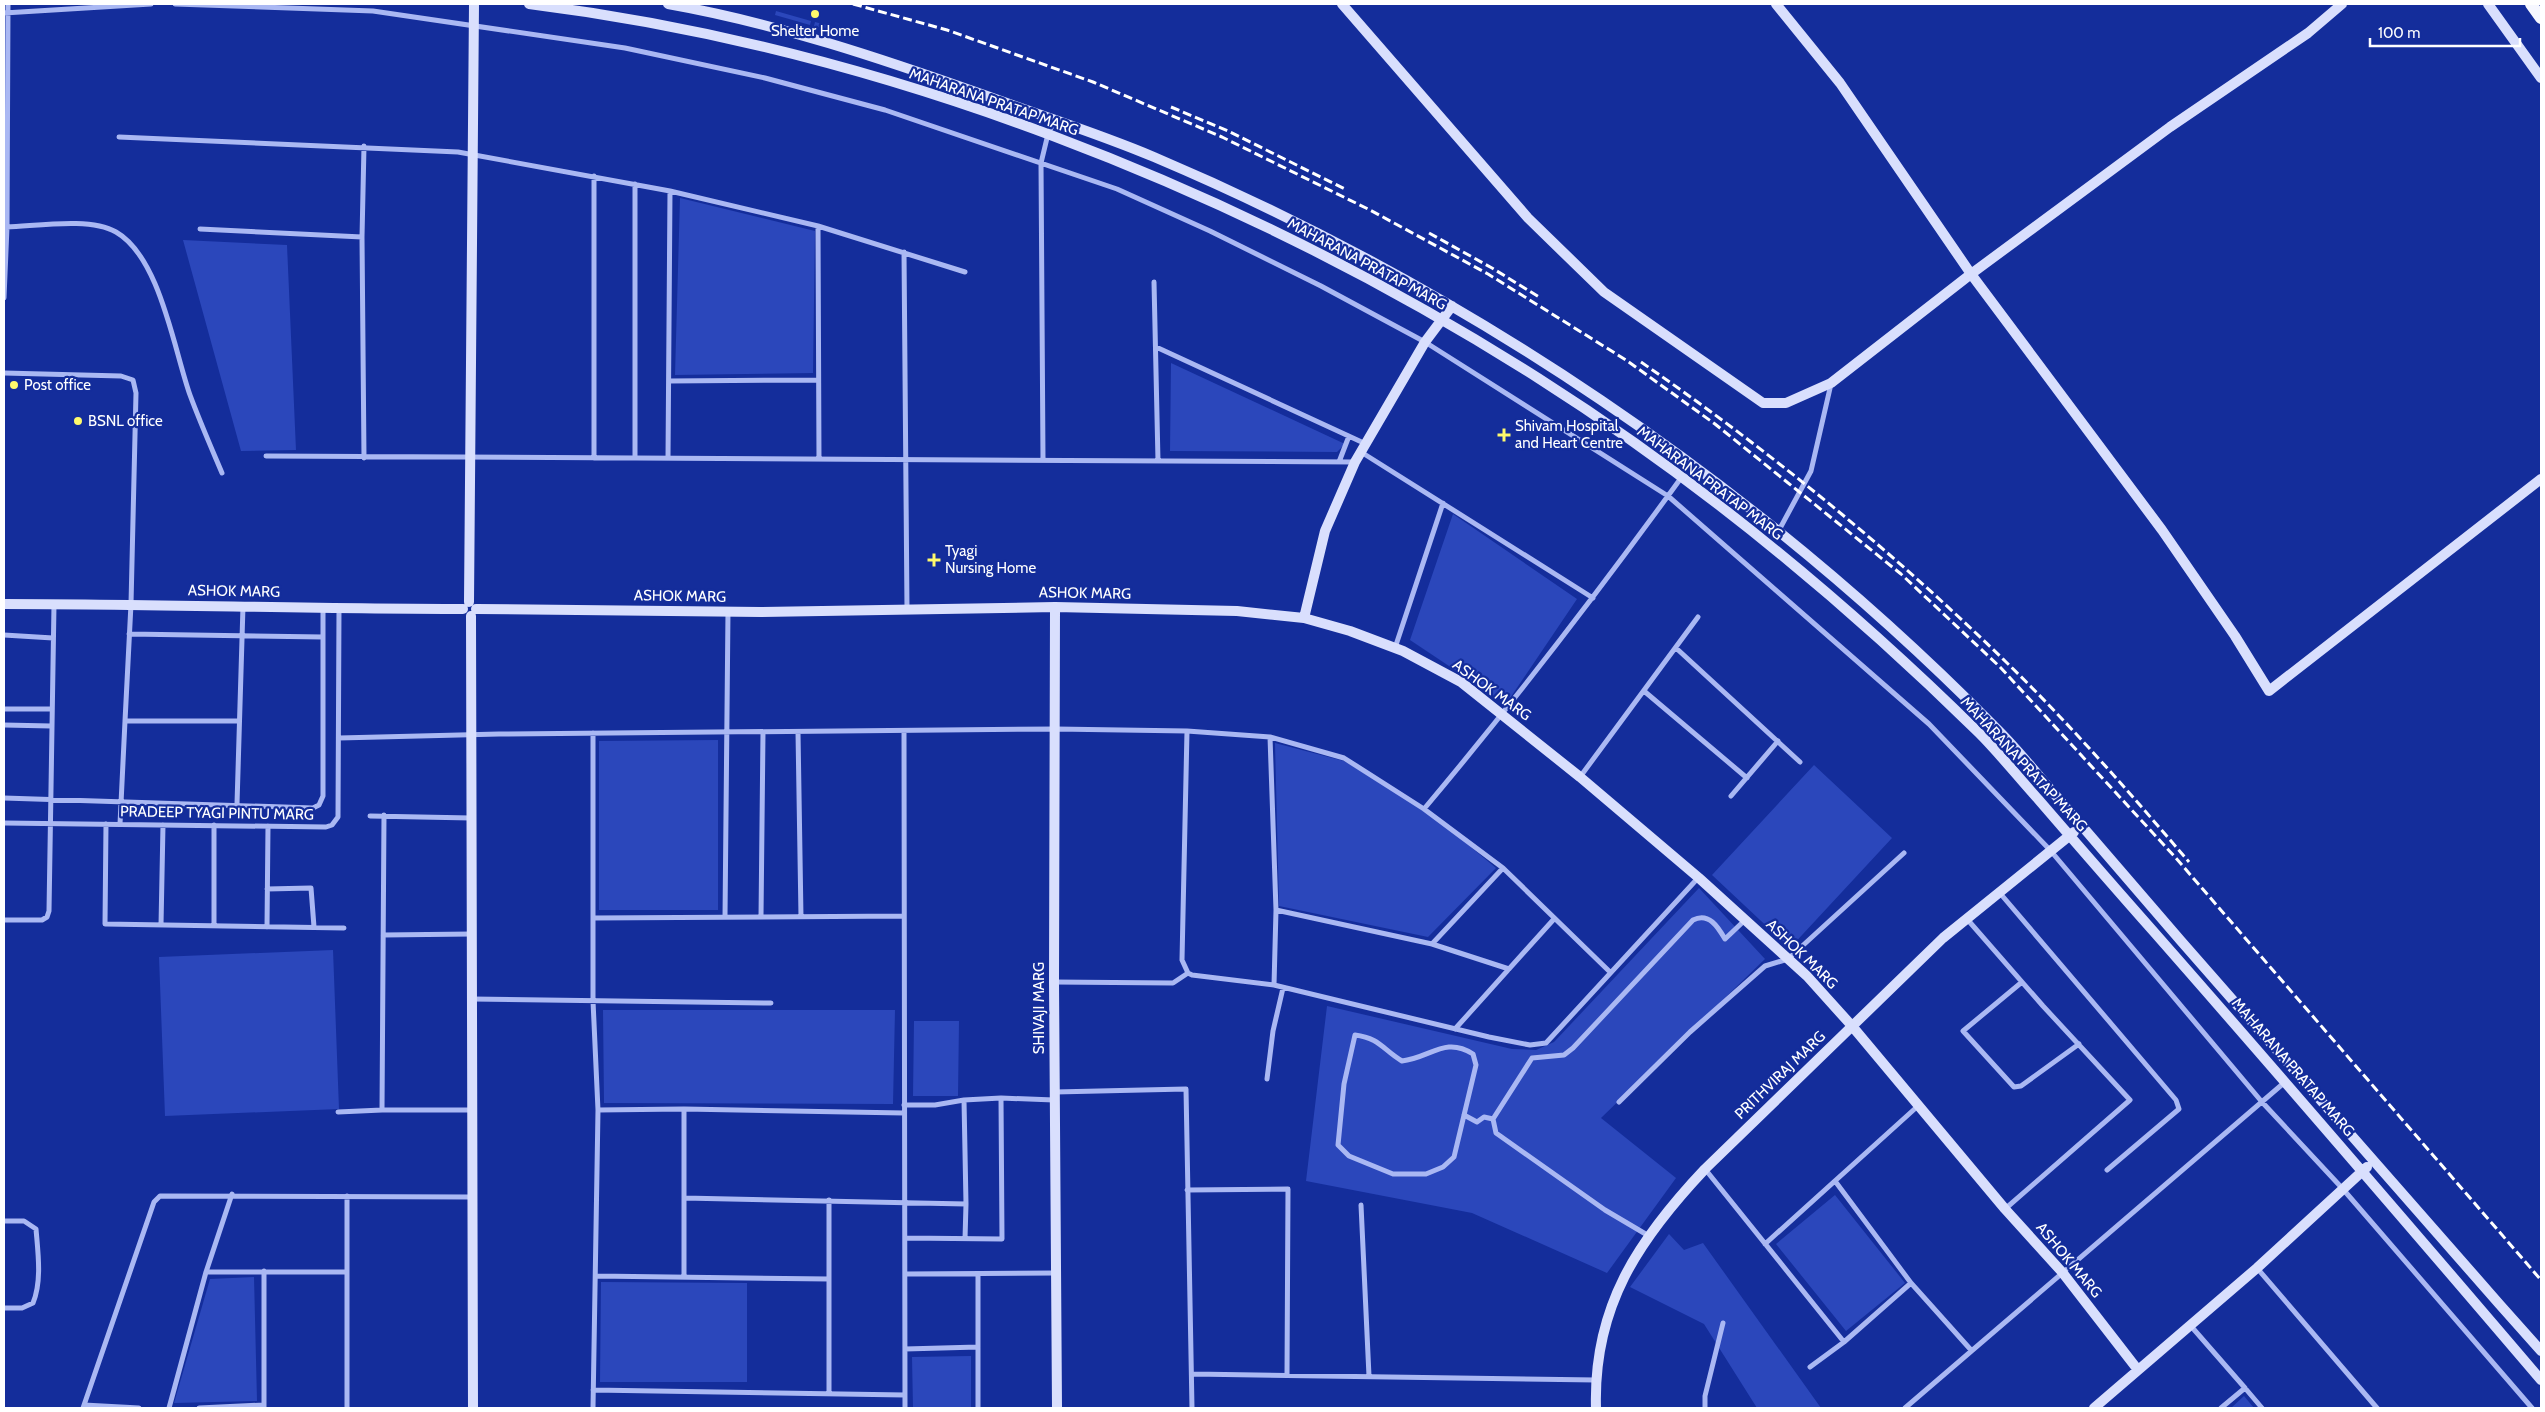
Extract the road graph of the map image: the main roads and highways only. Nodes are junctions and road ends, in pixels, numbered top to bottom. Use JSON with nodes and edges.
{"nodes":[{"id":1,"x":2531,"y":4,"type":"edge"},
{"id":2,"x":2541,"y":18,"type":"edge"}],
"edges":[{"from":1,"to":2,"type":"main road"}]}
